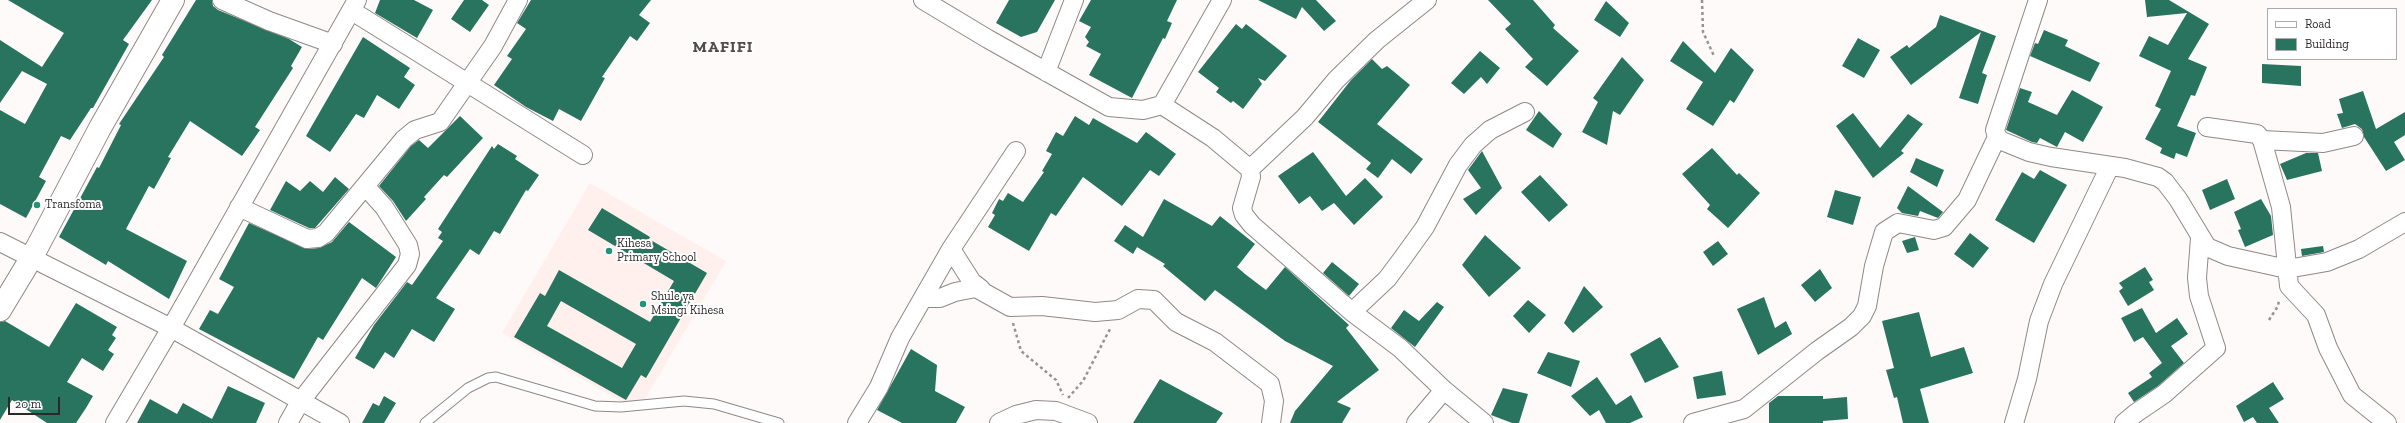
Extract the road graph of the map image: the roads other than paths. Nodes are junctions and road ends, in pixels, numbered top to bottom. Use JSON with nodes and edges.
{"nodes":[{"id":1,"x":174,"y":0,"type":"edge"},
{"id":2,"x":222,"y":0,"type":"edge"},
{"id":3,"x":518,"y":0,"type":"edge"},
{"id":4,"x":923,"y":0,"type":"edge"},
{"id":5,"x":1074,"y":0,"type":"edge"},
{"id":6,"x":1222,"y":0,"type":"edge"},
{"id":7,"x":1427,"y":0,"type":"edge"},
{"id":8,"x":2038,"y":0,"type":"edge"},
{"id":9,"x":355,"y":6,"type":"edge"},
{"id":10,"x":333,"y":44,"type":"junction"},
{"id":11,"x":1046,"y":72,"type":"junction"},
{"id":12,"x":469,"y":83,"type":"junction"},
{"id":13,"x":1162,"y":105,"type":"junction"},
{"id":14,"x":1525,"y":112,"type":"dead end"},
{"id":15,"x":2207,"y":127,"type":"dead end"},
{"id":16,"x":2354,"y":136,"type":"dead end"},
{"id":17,"x":1997,"y":137,"type":"junction"},
{"id":18,"x":2262,"y":140,"type":"junction"},
{"id":19,"x":1016,"y":151,"type":"dead end"},
{"id":20,"x":583,"y":155,"type":"dead end"},
{"id":21,"x":2110,"y":166,"type":"junction"},
{"id":22,"x":1250,"y":169,"type":"junction"},
{"id":23,"x":365,"y":186,"type":"junction"},
{"id":24,"x":239,"y":207,"type":"junction"},
{"id":25,"x":2405,"y":222,"type":"edge"},
{"id":26,"x":2200,"y":238,"type":"junction"},
{"id":27,"x":0,"y":242,"type":"edge"},
{"id":28,"x":950,"y":249,"type":"junction"},
{"id":29,"x":32,"y":257,"type":"junction"},
{"id":30,"x":2287,"y":269,"type":"junction"},
{"id":31,"x":981,"y":289,"type":"junction"},
{"id":32,"x":923,"y":298,"type":"junction"},
{"id":33,"x":0,"y":310,"type":"edge"},
{"id":34,"x":1352,"y":312,"type":"junction"},
{"id":35,"x":171,"y":328,"type":"junction"},
{"id":36,"x":1444,"y":390,"type":"junction"},
{"id":37,"x":300,"y":402,"type":"junction"},
{"id":38,"x":1716,"y":417,"type":"junction"},
{"id":39,"x":115,"y":423,"type":"edge"},
{"id":40,"x":288,"y":423,"type":"edge"},
{"id":41,"x":340,"y":423,"type":"edge"},
{"id":42,"x":425,"y":423,"type":"edge"},
{"id":43,"x":779,"y":423,"type":"edge"},
{"id":44,"x":858,"y":423,"type":"edge"},
{"id":45,"x":999,"y":423,"type":"edge"},
{"id":46,"x":1088,"y":423,"type":"edge"},
{"id":47,"x":1271,"y":423,"type":"edge"},
{"id":48,"x":1416,"y":423,"type":"edge"},
{"id":49,"x":1484,"y":423,"type":"edge"},
{"id":50,"x":1693,"y":423,"type":"edge"},
{"id":51,"x":1734,"y":423,"type":"edge"},
{"id":52,"x":2014,"y":423,"type":"edge"},
{"id":53,"x":2124,"y":423,"type":"edge"},
{"id":54,"x":2387,"y":423,"type":"edge"}],
"edges":[{"from":1,"to":29,"type":"street"},
{"from":2,"to":10,"type":"street"},
{"from":3,"to":12,"type":"street"},
{"from":4,"to":11,"type":"street"},
{"from":5,"to":11,"type":"street"},
{"from":6,"to":13,"type":"street"},
{"from":7,"to":22,"type":"street"},
{"from":8,"to":17,"type":"street"},
{"from":9,"to":10,"type":"street"},
{"from":9,"to":12,"type":"street"},
{"from":10,"to":24,"type":"street"},
{"from":11,"to":13,"type":"street"},
{"from":12,"to":20,"type":"street"},
{"from":12,"to":23,"type":"street"},
{"from":13,"to":22,"type":"street"},
{"from":14,"to":34,"type":"street"},
{"from":15,"to":18,"type":"street"},
{"from":16,"to":18,"type":"street"},
{"from":17,"to":21,"type":"street"},
{"from":17,"to":38,"type":"street"},
{"from":18,"to":30,"type":"street"},
{"from":19,"to":28,"type":"street"},
{"from":21,"to":26,"type":"street"},
{"from":21,"to":52,"type":"street"},
{"from":22,"to":34,"type":"street"},
{"from":23,"to":24,"type":"street"},
{"from":23,"to":37,"type":"street"},
{"from":24,"to":35,"type":"street"},
{"from":25,"to":30,"type":"street"},
{"from":26,"to":30,"type":"street"},
{"from":26,"to":53,"type":"street"},
{"from":27,"to":29,"type":"street"},
{"from":28,"to":31,"type":"street"},
{"from":28,"to":32,"type":"street"},
{"from":29,"to":33,"type":"street"},
{"from":29,"to":35,"type":"street"},
{"from":30,"to":54,"type":"street"},
{"from":31,"to":32,"type":"street"},
{"from":31,"to":47,"type":"street"},
{"from":32,"to":44,"type":"street"},
{"from":34,"to":36,"type":"street"},
{"from":35,"to":37,"type":"street"},
{"from":35,"to":39,"type":"street"},
{"from":36,"to":48,"type":"street"},
{"from":36,"to":49,"type":"street"},
{"from":37,"to":40,"type":"street"},
{"from":37,"to":41,"type":"street"},
{"from":38,"to":50,"type":"street"},
{"from":38,"to":51,"type":"street"},
{"from":42,"to":43,"type":"lane"},
{"from":45,"to":46,"type":"street"}]}
